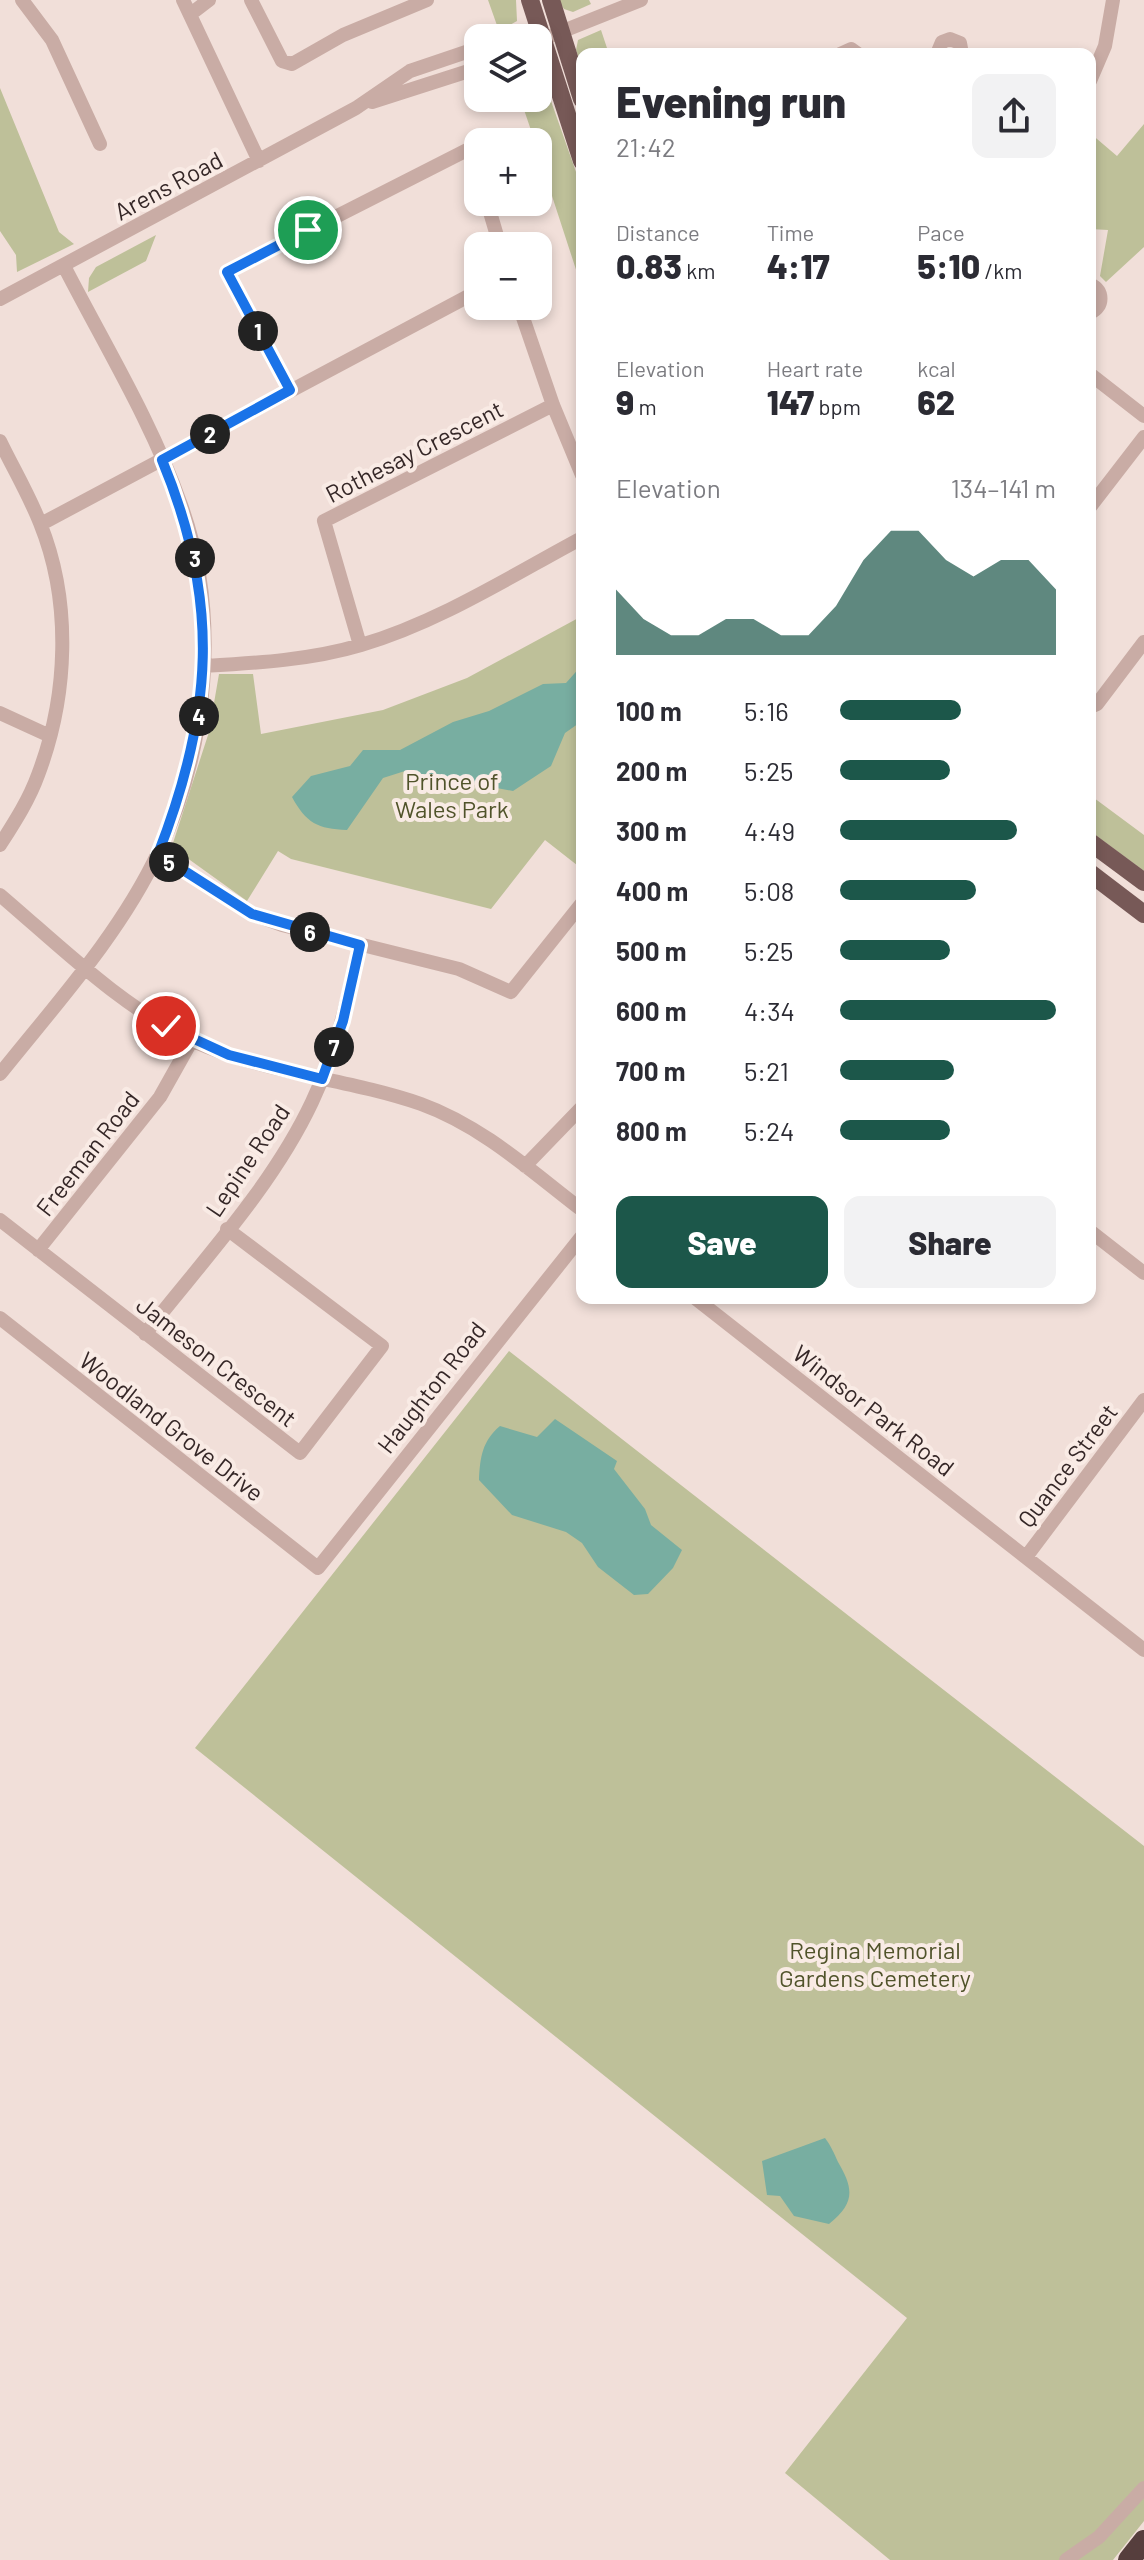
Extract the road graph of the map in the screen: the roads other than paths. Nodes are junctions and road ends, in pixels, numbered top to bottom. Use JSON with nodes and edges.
{"nodes":[{"id":1,"x":22,"y":0,"type":"edge"},
{"id":2,"x":183,"y":0,"type":"edge"},
{"id":3,"x":209,"y":0,"type":"edge"},
{"id":4,"x":251,"y":0,"type":"edge"},
{"id":5,"x":427,"y":0,"type":"edge"},
{"id":6,"x":530,"y":0,"type":"edge"},
{"id":7,"x":551,"y":0,"type":"edge"},
{"id":8,"x":641,"y":0,"type":"edge"},
{"id":9,"x":1113,"y":0,"type":"edge"},
{"id":10,"x":192,"y":13,"type":"junction"},
{"id":11,"x":536,"y":24,"type":"edge"},
{"id":12,"x":561,"y":30,"type":"junction"},
{"id":13,"x":552,"y":34,"type":"edge"},
{"id":14,"x":940,"y":48,"type":"edge"},
{"id":15,"x":961,"y":48,"type":"edge"},
{"id":16,"x":464,"y":53,"type":"edge"},
{"id":17,"x":1096,"y":67,"type":"edge"},
{"id":18,"x":464,"y":73,"type":"edge"},
{"id":19,"x":552,"y":74,"type":"edge"},
{"id":20,"x":576,"y":79,"type":"edge"},
{"id":21,"x":356,"y":108,"type":"junction"},
{"id":22,"x":100,"y":144,"type":"dead end"},
{"id":23,"x":576,"y":144,"type":"edge"},
{"id":24,"x":464,"y":152,"type":"edge"},
{"id":25,"x":259,"y":161,"type":"junction"},
{"id":26,"x":64,"y":266,"type":"junction"},
{"id":27,"x":1096,"y":288,"type":"edge"},
{"id":28,"x":464,"y":298,"type":"edge"},
{"id":29,"x":0,"y":299,"type":"edge"},
{"id":30,"x":1096,"y":308,"type":"edge"},
{"id":31,"x":524,"y":320,"type":"edge"},
{"id":32,"x":1096,"y":379,"type":"edge"},
{"id":33,"x":290,"y":390,"type":"junction"},
{"id":34,"x":553,"y":405,"type":"junction"},
{"id":35,"x":1144,"y":416,"type":"edge"},
{"id":36,"x":1144,"y":437,"type":"edge"},
{"id":37,"x":0,"y":441,"type":"edge"},
{"id":38,"x":162,"y":460,"type":"junction"},
{"id":39,"x":576,"y":461,"type":"edge"},
{"id":40,"x":1096,"y":499,"type":"edge"},
{"id":41,"x":41,"y":524,"type":"junction"},
{"id":42,"x":576,"y":541,"type":"edge"},
{"id":43,"x":1144,"y":642,"type":"edge"},
{"id":44,"x":360,"y":645,"type":"junction"},
{"id":45,"x":204,"y":666,"type":"junction"},
{"id":46,"x":1096,"y":704,"type":"edge"},
{"id":47,"x":0,"y":713,"type":"edge"},
{"id":48,"x":50,"y":736,"type":"junction"},
{"id":49,"x":0,"y":845,"type":"edge"},
{"id":50,"x":1096,"y":846,"type":"edge"},
{"id":51,"x":158,"y":854,"type":"junction"},
{"id":52,"x":1096,"y":878,"type":"edge"},
{"id":53,"x":1144,"y":882,"type":"edge"},
{"id":54,"x":0,"y":895,"type":"edge"},
{"id":55,"x":576,"y":911,"type":"edge"},
{"id":56,"x":1144,"y":914,"type":"edge"},
{"id":57,"x":360,"y":945,"type":"junction"},
{"id":58,"x":85,"y":966,"type":"junction"},
{"id":59,"x":192,"y":1040,"type":"junction"},
{"id":60,"x":0,"y":1074,"type":"edge"},
{"id":61,"x":322,"y":1079,"type":"junction"},
{"id":62,"x":576,"y":1113,"type":"edge"},
{"id":63,"x":525,"y":1166,"type":"junction"},
{"id":64,"x":576,"y":1205,"type":"edge"},
{"id":65,"x":0,"y":1220,"type":"edge"},
{"id":66,"x":227,"y":1229,"type":"junction"},
{"id":67,"x":1096,"y":1236,"type":"edge"},
{"id":68,"x":576,"y":1244,"type":"edge"},
{"id":69,"x":38,"y":1250,"type":"junction"},
{"id":70,"x":1144,"y":1273,"type":"edge"},
{"id":71,"x":703,"y":1304,"type":"edge"},
{"id":72,"x":0,"y":1318,"type":"edge"},
{"id":73,"x":145,"y":1334,"type":"junction"},
{"id":74,"x":1144,"y":1400,"type":"edge"},
{"id":75,"x":1026,"y":1557,"type":"junction"},
{"id":76,"x":318,"y":1568,"type":"joint"},
{"id":77,"x":1144,"y":1650,"type":"edge"},
{"id":78,"x":1144,"y":2488,"type":"edge"},
{"id":79,"x":1144,"y":2541,"type":"edge"},
{"id":80,"x":1066,"y":2560,"type":"edge"},
{"id":81,"x":1129,"y":2560,"type":"edge"}],
"edges":[{"from":1,"to":22,"type":"street"},
{"from":2,"to":10,"type":"street"},
{"from":3,"to":10,"type":"street"},
{"from":4,"to":5,"type":"street"},
{"from":6,"to":11,"type":"main road"},
{"from":7,"to":12,"type":"main road"},
{"from":8,"to":12,"type":"street"},
{"from":9,"to":17,"type":"street"},
{"from":10,"to":25,"type":"street"},
{"from":12,"to":13,"type":"street"},
{"from":12,"to":20,"type":"main road"},
{"from":14,"to":15,"type":"street"},
{"from":16,"to":21,"type":"street","name":"Arens Road"},
{"from":18,"to":21,"type":"street","name":"Arens Road"},
{"from":19,"to":23,"type":"main road"},
{"from":21,"to":25,"type":"street","name":"Arens Road"},
{"from":24,"to":33,"type":"street"},
{"from":25,"to":26,"type":"street","name":"Arens Road"},
{"from":26,"to":29,"type":"street","name":"Arens Road"},
{"from":26,"to":38,"type":"street"},
{"from":27,"to":30,"type":"street"},
{"from":28,"to":33,"type":"street"},
{"from":31,"to":34,"type":"street"},
{"from":32,"to":35,"type":"street"},
{"from":33,"to":38,"type":"street"},
{"from":34,"to":39,"type":"street"},
{"from":34,"to":44,"type":"street","name":"Rothesay Crescent"},
{"from":36,"to":40,"type":"street"},
{"from":37,"to":41,"type":"street"},
{"from":38,"to":41,"type":"street"},
{"from":38,"to":45,"type":"street"},
{"from":41,"to":48,"type":"street"},
{"from":42,"to":44,"type":"street"},
{"from":43,"to":46,"type":"street"},
{"from":44,"to":45,"type":"street"},
{"from":45,"to":51,"type":"street"},
{"from":47,"to":48,"type":"street"},
{"from":48,"to":49,"type":"street"},
{"from":50,"to":53,"type":"main road"},
{"from":51,"to":57,"type":"street"},
{"from":51,"to":58,"type":"street"},
{"from":52,"to":56,"type":"main road"},
{"from":54,"to":58,"type":"street"},
{"from":55,"to":57,"type":"street"},
{"from":57,"to":61,"type":"street","name":"Lepine Road"},
{"from":58,"to":59,"type":"street"},
{"from":58,"to":60,"type":"street"},
{"from":59,"to":61,"type":"street"},
{"from":59,"to":69,"type":"street","name":"Freeman Road"},
{"from":61,"to":63,"type":"street"},
{"from":61,"to":66,"type":"street","name":"Lepine Road"},
{"from":62,"to":63,"type":"street"},
{"from":63,"to":64,"type":"street"},
{"from":65,"to":69,"type":"street","name":"Jameson Crescent"},
{"from":66,"to":73,"type":"street","name":"Lepine Road"},
{"from":66,"to":73,"type":"street","name":"Jameson Crescent"},
{"from":67,"to":70,"type":"street"},
{"from":68,"to":76,"type":"street","name":"Haughton Road"},
{"from":69,"to":73,"type":"street","name":"Jameson Crescent"},
{"from":71,"to":75,"type":"street","name":"Windsor Park Road"},
{"from":72,"to":76,"type":"street","name":"Woodland Grove Drive"},
{"from":74,"to":75,"type":"street","name":"Quance Street"},
{"from":75,"to":77,"type":"street","name":"Windsor Park Road"},
{"from":78,"to":80,"type":"street"},
{"from":79,"to":81,"type":"highway"}]}
